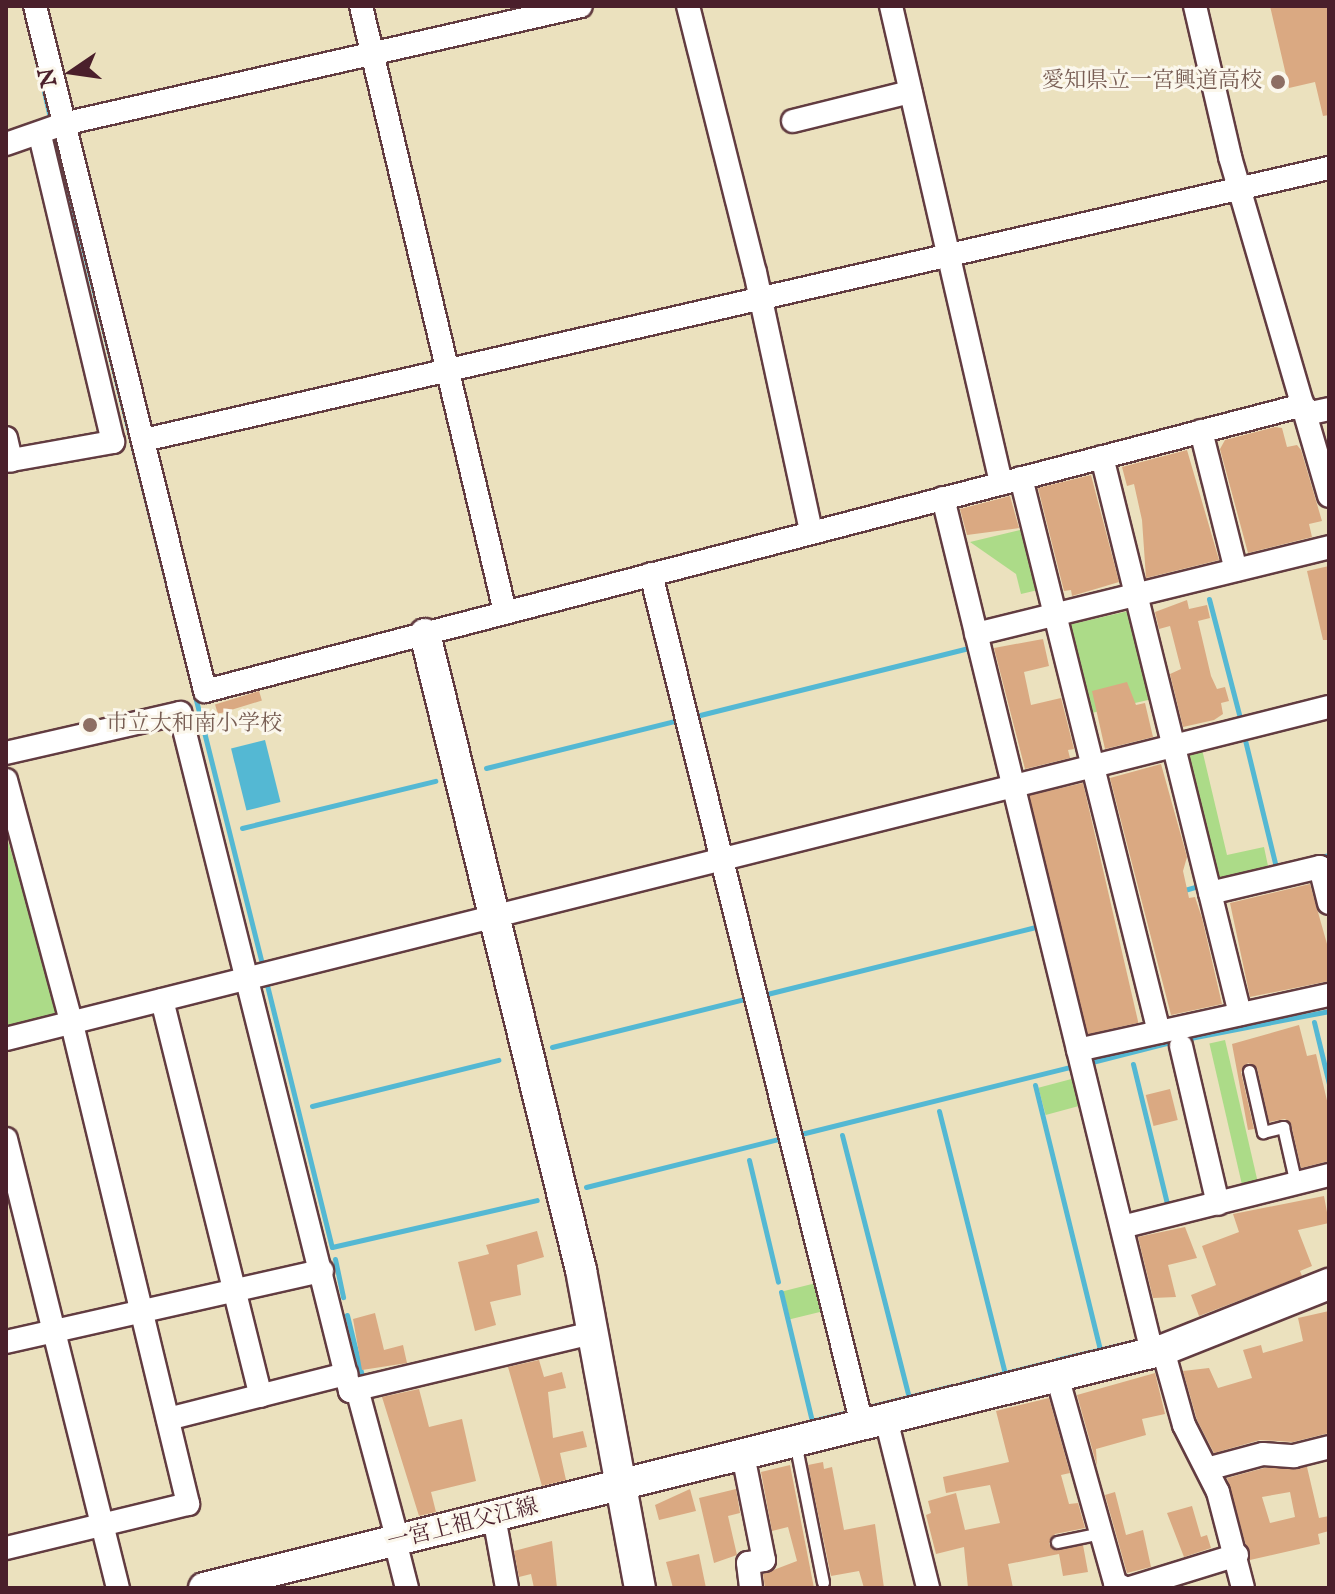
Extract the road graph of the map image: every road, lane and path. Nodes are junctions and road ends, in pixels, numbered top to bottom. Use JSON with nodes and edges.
{"nodes":[{"id":1,"x":35,"y":6,"type":"edge"},
{"id":2,"x":361,"y":6,"type":"edge"},
{"id":3,"x":581,"y":6,"type":"edge"},
{"id":4,"x":688,"y":6,"type":"edge"},
{"id":5,"x":891,"y":6,"type":"edge"},
{"id":6,"x":1195,"y":6,"type":"edge"},
{"id":7,"x":373,"y":57,"type":"junction"},
{"id":8,"x":910,"y":92,"type":"junction"},
{"id":9,"x":793,"y":121,"type":"dead end"},
{"id":10,"x":52,"y":129,"type":"junction"},
{"id":11,"x":6,"y":144,"type":"edge"},
{"id":12,"x":1329,"y":168,"type":"edge"},
{"id":13,"x":1240,"y":190,"type":"junction"},
{"id":14,"x":948,"y":257,"type":"junction"},
{"id":15,"x":761,"y":299,"type":"junction"},
{"id":16,"x":447,"y":372,"type":"junction"},
{"id":17,"x":1304,"y":409,"type":"junction"},
{"id":18,"x":1329,"y":409,"type":"edge"},
{"id":19,"x":1201,"y":431,"type":"junction"},
{"id":20,"x":144,"y":440,"type":"junction"},
{"id":21,"x":8,"y":453,"type":"edge"},
{"id":22,"x":1102,"y":457,"type":"junction"},
{"id":23,"x":1011,"y":480,"type":"junction"},
{"id":24,"x":1329,"y":496,"type":"edge"},
{"id":25,"x":943,"y":498,"type":"junction"},
{"id":26,"x":811,"y":532,"type":"junction"},
{"id":27,"x":1329,"y":547,"type":"edge"},
{"id":28,"x":1236,"y":570,"type":"junction"},
{"id":29,"x":651,"y":574,"type":"junction"},
{"id":30,"x":1136,"y":594,"type":"junction"},
{"id":31,"x":505,"y":612,"type":"junction"},
{"id":32,"x":1055,"y":614,"type":"junction"},
{"id":33,"x":425,"y":634,"type":"junction"},
{"id":34,"x":976,"y":634,"type":"junction"},
{"id":35,"x":1329,"y":707,"type":"edge"},
{"id":36,"x":1173,"y":745,"type":"junction"},
{"id":37,"x":6,"y":753,"type":"edge"},
{"id":38,"x":1092,"y":764,"type":"junction"},
{"id":39,"x":6,"y":780,"type":"edge"},
{"id":40,"x":1013,"y":784,"type":"junction"},
{"id":41,"x":721,"y":857,"type":"junction"},
{"id":42,"x":1210,"y":893,"type":"junction"},
{"id":43,"x":1329,"y":903,"type":"edge"},
{"id":44,"x":492,"y":914,"type":"junction"},
{"id":45,"x":259,"y":974,"type":"junction"},
{"id":46,"x":1329,"y":995,"type":"edge"},
{"id":47,"x":162,"y":1000,"type":"junction"},
{"id":48,"x":1240,"y":1014,"type":"junction"},
{"id":49,"x":72,"y":1024,"type":"junction"},
{"id":50,"x":1159,"y":1032,"type":"junction"},
{"id":51,"x":6,"y":1039,"type":"edge"},
{"id":52,"x":1181,"y":1046,"type":"dead end"},
{"id":53,"x":1081,"y":1059,"type":"junction"},
{"id":54,"x":1249,"y":1071,"type":"dead end"},
{"id":55,"x":6,"y":1139,"type":"edge"},
{"id":56,"x":1329,"y":1175,"type":"edge"},
{"id":57,"x":1296,"y":1184,"type":"junction"},
{"id":58,"x":1218,"y":1204,"type":"junction"},
{"id":59,"x":1122,"y":1227,"type":"junction"},
{"id":60,"x":322,"y":1271,"type":"junction"},
{"id":61,"x":1328,"y":1289,"type":"edge"},
{"id":62,"x":235,"y":1291,"type":"junction"},
{"id":63,"x":143,"y":1311,"type":"junction"},
{"id":64,"x":52,"y":1331,"type":"junction"},
{"id":65,"x":592,"y":1333,"type":"junction"},
{"id":66,"x":6,"y":1342,"type":"edge"},
{"id":67,"x":1158,"y":1351,"type":"junction"},
{"id":68,"x":1057,"y":1376,"type":"junction"},
{"id":69,"x":351,"y":1382,"type":"junction"},
{"id":70,"x":261,"y":1396,"type":"junction"},
{"id":71,"x":168,"y":1419,"type":"junction"},
{"id":72,"x":874,"y":1422,"type":"junction"},
{"id":73,"x":795,"y":1442,"type":"junction"},
{"id":74,"x":1329,"y":1447,"type":"edge"},
{"id":75,"x":743,"y":1455,"type":"junction"},
{"id":76,"x":1207,"y":1469,"type":"junction"},
{"id":77,"x":621,"y":1486,"type":"junction"},
{"id":78,"x":494,"y":1517,"type":"junction"},
{"id":79,"x":102,"y":1525,"type":"junction"},
{"id":80,"x":1101,"y":1533,"type":"junction"},
{"id":81,"x":396,"y":1541,"type":"junction"},
{"id":82,"x":1057,"y":1542,"type":"dead end"},
{"id":83,"x":7,"y":1544,"type":"edge"},
{"id":84,"x":1237,"y":1555,"type":"junction"},
{"id":85,"x":823,"y":1582,"type":"dead end"},
{"id":86,"x":118,"y":1588,"type":"edge"},
{"id":87,"x":204,"y":1588,"type":"edge"},
{"id":88,"x":407,"y":1588,"type":"edge"},
{"id":89,"x":507,"y":1588,"type":"edge"},
{"id":90,"x":640,"y":1588,"type":"edge"},
{"id":91,"x":751,"y":1588,"type":"edge"},
{"id":92,"x":928,"y":1588,"type":"edge"},
{"id":93,"x":1128,"y":1588,"type":"edge"},
{"id":94,"x":1243,"y":1588,"type":"edge"}],
"edges":[{"from":1,"to":10,"type":"street"},
{"from":2,"to":7,"type":"street"},
{"from":3,"to":7,"type":"street"},
{"from":4,"to":15,"type":"street"},
{"from":5,"to":8,"type":"street"},
{"from":6,"to":13,"type":"street"},
{"from":7,"to":10,"type":"street"},
{"from":7,"to":16,"type":"street"},
{"from":8,"to":9,"type":"street"},
{"from":8,"to":14,"type":"street"},
{"from":10,"to":11,"type":"street"},
{"from":10,"to":20,"type":"street"},
{"from":10,"to":21,"type":"street"},
{"from":12,"to":13,"type":"street"},
{"from":13,"to":14,"type":"street"},
{"from":13,"to":17,"type":"street"},
{"from":14,"to":15,"type":"street"},
{"from":14,"to":23,"type":"street"},
{"from":15,"to":16,"type":"street"},
{"from":15,"to":26,"type":"street"},
{"from":16,"to":20,"type":"street"},
{"from":16,"to":31,"type":"street"},
{"from":17,"to":18,"type":"street"},
{"from":17,"to":19,"type":"street"},
{"from":17,"to":24,"type":"street"},
{"from":19,"to":22,"type":"street"},
{"from":19,"to":28,"type":"street"},
{"from":20,"to":33,"type":"street"},
{"from":22,"to":23,"type":"street"},
{"from":22,"to":30,"type":"street"},
{"from":23,"to":25,"type":"street"},
{"from":23,"to":32,"type":"street"},
{"from":25,"to":26,"type":"street"},
{"from":25,"to":34,"type":"street"},
{"from":26,"to":29,"type":"street"},
{"from":27,"to":28,"type":"street"},
{"from":28,"to":30,"type":"street"},
{"from":29,"to":31,"type":"street"},
{"from":29,"to":41,"type":"street"},
{"from":30,"to":32,"type":"street"},
{"from":30,"to":36,"type":"street"},
{"from":31,"to":33,"type":"street"},
{"from":32,"to":34,"type":"street"},
{"from":32,"to":38,"type":"street"},
{"from":33,"to":44,"type":"street"},
{"from":34,"to":40,"type":"street"},
{"from":35,"to":36,"type":"street"},
{"from":36,"to":38,"type":"street"},
{"from":36,"to":42,"type":"street"},
{"from":37,"to":45,"type":"street"},
{"from":38,"to":40,"type":"street"},
{"from":38,"to":50,"type":"street"},
{"from":39,"to":49,"type":"street"},
{"from":40,"to":41,"type":"street"},
{"from":40,"to":53,"type":"street"},
{"from":41,"to":44,"type":"street"},
{"from":41,"to":72,"type":"street"},
{"from":42,"to":43,"type":"street"},
{"from":42,"to":48,"type":"street"},
{"from":44,"to":45,"type":"street"},
{"from":44,"to":65,"type":"street"},
{"from":45,"to":47,"type":"street"},
{"from":45,"to":60,"type":"street"},
{"from":46,"to":48,"type":"street"},
{"from":47,"to":49,"type":"street"},
{"from":47,"to":62,"type":"street"},
{"from":48,"to":50,"type":"street"},
{"from":49,"to":51,"type":"street"},
{"from":49,"to":63,"type":"street"},
{"from":50,"to":53,"type":"street"},
{"from":52,"to":58,"type":"street"},
{"from":53,"to":59,"type":"street"},
{"from":54,"to":57,"type":"lane"},
{"from":55,"to":64,"type":"street"},
{"from":56,"to":57,"type":"street"},
{"from":57,"to":58,"type":"street"},
{"from":58,"to":59,"type":"street"},
{"from":59,"to":67,"type":"street"},
{"from":60,"to":62,"type":"street"},
{"from":60,"to":69,"type":"street"},
{"from":61,"to":67,"type":"street","name":"一宮上祖父江線"},
{"from":62,"to":63,"type":"street"},
{"from":62,"to":70,"type":"street"},
{"from":63,"to":64,"type":"street"},
{"from":63,"to":71,"type":"street"},
{"from":64,"to":66,"type":"street"},
{"from":64,"to":79,"type":"street"},
{"from":65,"to":69,"type":"street"},
{"from":65,"to":77,"type":"street"},
{"from":67,"to":68,"type":"street","name":"一宮上祖父江線"},
{"from":67,"to":76,"type":"street"},
{"from":68,"to":72,"type":"street","name":"一宮上祖父江線"},
{"from":68,"to":80,"type":"street"},
{"from":69,"to":70,"type":"street"},
{"from":69,"to":81,"type":"street"},
{"from":70,"to":71,"type":"street"},
{"from":71,"to":79,"type":"street"},
{"from":72,"to":73,"type":"street","name":"一宮上祖父江線"},
{"from":72,"to":92,"type":"street"},
{"from":73,"to":75,"type":"street","name":"一宮上祖父江線"},
{"from":73,"to":85,"type":"lane"},
{"from":74,"to":76,"type":"street"},
{"from":75,"to":77,"type":"street","name":"一宮上祖父江線"},
{"from":75,"to":91,"type":"street"},
{"from":76,"to":84,"type":"street"},
{"from":77,"to":78,"type":"street","name":"一宮上祖父江線"},
{"from":77,"to":90,"type":"street"},
{"from":78,"to":81,"type":"street","name":"一宮上祖父江線"},
{"from":78,"to":89,"type":"street"},
{"from":79,"to":83,"type":"street"},
{"from":79,"to":86,"type":"street"},
{"from":80,"to":82,"type":"lane"},
{"from":80,"to":93,"type":"street"},
{"from":81,"to":87,"type":"street","name":"一宮上祖父江線"},
{"from":81,"to":88,"type":"street"},
{"from":84,"to":93,"type":"street"},
{"from":84,"to":94,"type":"street"}]}
